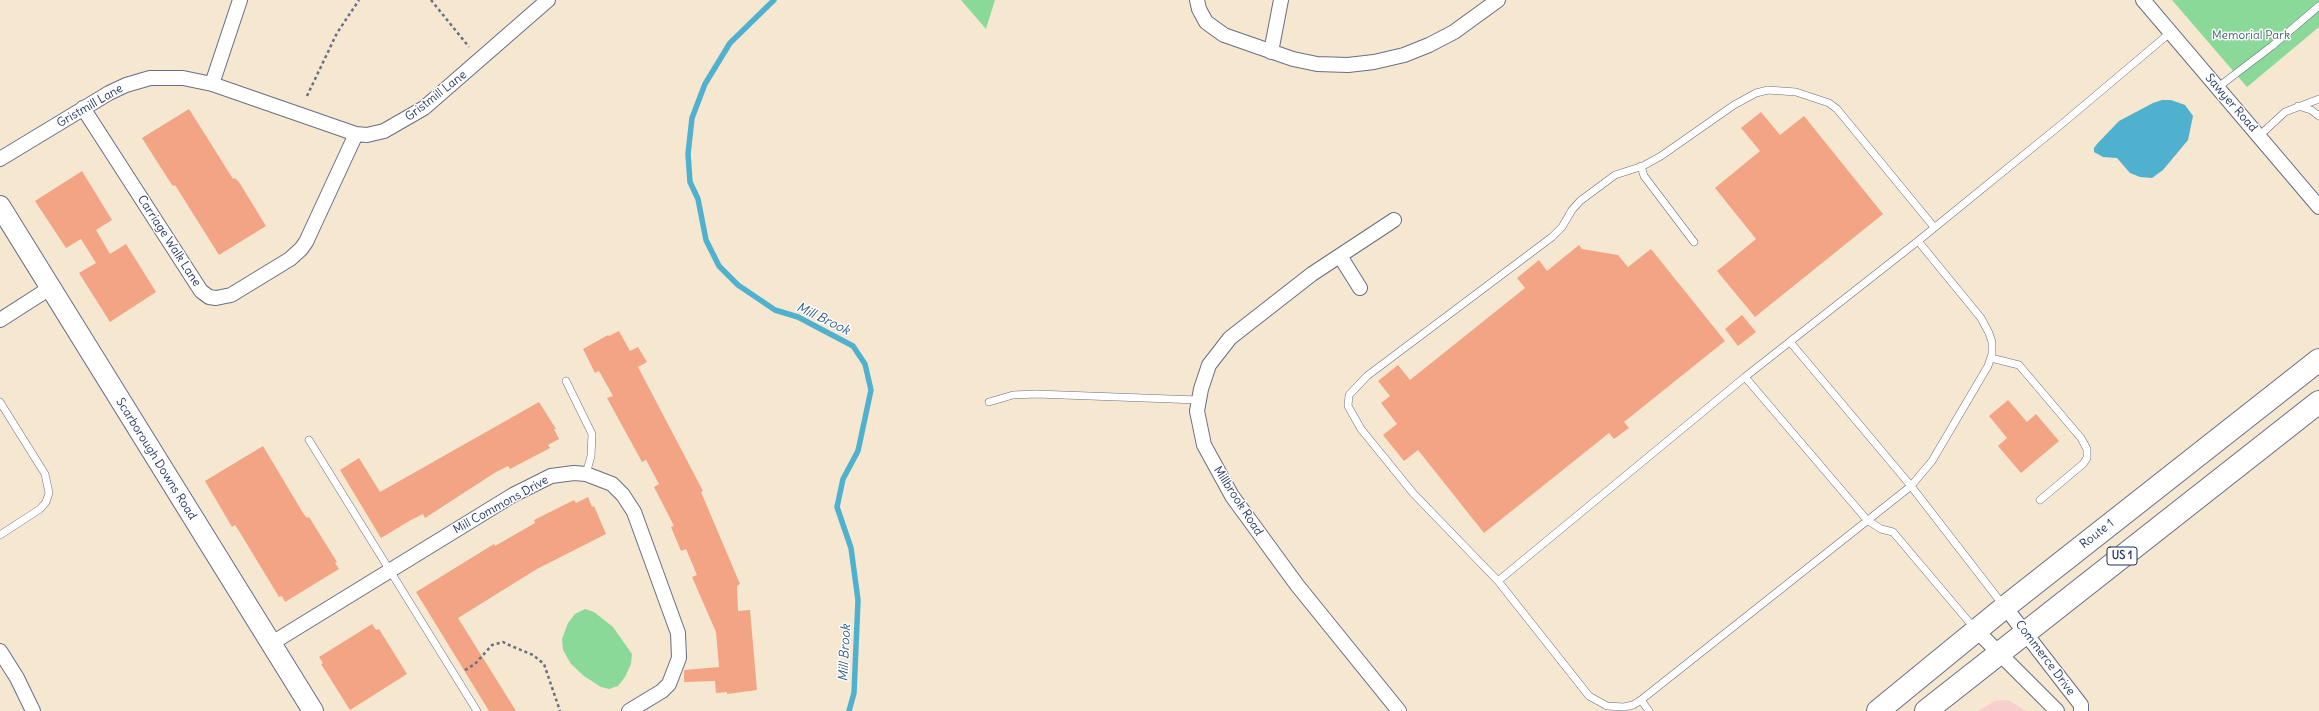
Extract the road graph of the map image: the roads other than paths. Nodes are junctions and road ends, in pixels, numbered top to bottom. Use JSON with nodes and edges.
{"nodes":[{"id":1,"x":240,"y":0,"type":"edge"},
{"id":2,"x":548,"y":0,"type":"edge"},
{"id":3,"x":1197,"y":0,"type":"edge"},
{"id":4,"x":1281,"y":0,"type":"edge"},
{"id":5,"x":1498,"y":0,"type":"edge"},
{"id":6,"x":2143,"y":0,"type":"edge"},
{"id":7,"x":2319,"y":6,"type":"edge"},
{"id":8,"x":2171,"y":32,"type":"junction"},
{"id":9,"x":1271,"y":52,"type":"junction"},
{"id":10,"x":212,"y":84,"type":"junction"},
{"id":11,"x":2218,"y":88,"type":"junction"},
{"id":12,"x":2319,"y":99,"type":"edge"},
{"id":13,"x":2298,"y":106,"type":"junction"},
{"id":14,"x":83,"y":108,"type":"junction"},
{"id":15,"x":2319,"y":116,"type":"edge"},
{"id":16,"x":356,"y":134,"type":"junction"},
{"id":17,"x":2259,"y":136,"type":"junction"},
{"id":18,"x":0,"y":159,"type":"edge"},
{"id":19,"x":1641,"y":166,"type":"junction"},
{"id":20,"x":0,"y":206,"type":"edge"},
{"id":21,"x":2319,"y":206,"type":"edge"},
{"id":22,"x":1394,"y":220,"type":"dead end"},
{"id":23,"x":1934,"y":227,"type":"junction"},
{"id":24,"x":1918,"y":240,"type":"junction"},
{"id":25,"x":1694,"y":242,"type":"dead end"},
{"id":26,"x":1340,"y":256,"type":"junction"},
{"id":27,"x":50,"y":288,"type":"junction"},
{"id":28,"x":1360,"y":288,"type":"dead end"},
{"id":29,"x":0,"y":320,"type":"edge"},
{"id":30,"x":1790,"y":343,"type":"junction"},
{"id":31,"x":1991,"y":358,"type":"junction"},
{"id":32,"x":2319,"y":360,"type":"edge"},
{"id":33,"x":1745,"y":377,"type":"junction"},
{"id":34,"x":566,"y":381,"type":"dead end"},
{"id":35,"x":1198,"y":400,"type":"junction"},
{"id":36,"x":0,"y":402,"type":"edge"},
{"id":37,"x":989,"y":402,"type":"dead end"},
{"id":38,"x":2319,"y":402,"type":"edge"},
{"id":39,"x":309,"y":440,"type":"dead end"},
{"id":40,"x":586,"y":474,"type":"junction"},
{"id":41,"x":1910,"y":486,"type":"junction"},
{"id":42,"x":2040,"y":500,"type":"dead end"},
{"id":43,"x":1867,"y":520,"type":"junction"},
{"id":44,"x":0,"y":535,"type":"edge"},
{"id":45,"x":390,"y":570,"type":"junction"},
{"id":46,"x":1498,"y":581,"type":"junction"},
{"id":47,"x":2005,"y":607,"type":"junction"},
{"id":48,"x":1976,"y":630,"type":"junction"},
{"id":49,"x":2026,"y":631,"type":"junction"},
{"id":50,"x":272,"y":643,"type":"junction"},
{"id":51,"x":0,"y":651,"type":"edge"},
{"id":52,"x":1999,"y":653,"type":"junction"},
{"id":53,"x":1641,"y":700,"type":"junction"},
{"id":54,"x":33,"y":711,"type":"edge"},
{"id":55,"x":313,"y":711,"type":"edge"},
{"id":56,"x":477,"y":711,"type":"edge"},
{"id":57,"x":629,"y":711,"type":"edge"},
{"id":58,"x":1399,"y":711,"type":"edge"},
{"id":59,"x":1649,"y":711,"type":"edge"},
{"id":60,"x":1878,"y":711,"type":"edge"},
{"id":61,"x":1926,"y":711,"type":"edge"},
{"id":62,"x":2057,"y":711,"type":"edge"},
{"id":63,"x":2081,"y":711,"type":"edge"}],
"edges":[{"from":1,"to":10,"type":"street"},
{"from":2,"to":16,"type":"street","name":"Gristmill Lane"},
{"from":3,"to":9,"type":"street"},
{"from":4,"to":9,"type":"street"},
{"from":5,"to":9,"type":"street"},
{"from":6,"to":8,"type":"street","name":"Sawyer Road"},
{"from":7,"to":11,"type":"lane"},
{"from":8,"to":11,"type":"street","name":"Sawyer Road"},
{"from":8,"to":23,"type":"lane"},
{"from":10,"to":14,"type":"street","name":"Gristmill Lane"},
{"from":10,"to":16,"type":"street","name":"Gristmill Lane"},
{"from":11,"to":17,"type":"street","name":"Sawyer Road"},
{"from":12,"to":13,"type":"lane"},
{"from":13,"to":15,"type":"lane"},
{"from":13,"to":17,"type":"lane"},
{"from":14,"to":16,"type":"street","name":"Carriage Walk Lane"},
{"from":14,"to":18,"type":"street","name":"Gristmill Lane"},
{"from":17,"to":21,"type":"street","name":"Sawyer Road"},
{"from":19,"to":23,"type":"lane"},
{"from":19,"to":25,"type":"lane"},
{"from":19,"to":46,"type":"lane"},
{"from":20,"to":27,"type":"street","name":"Scarborough Downs Road"},
{"from":22,"to":26,"type":"street","name":"Millbrook Road"},
{"from":23,"to":24,"type":"lane"},
{"from":24,"to":30,"type":"lane"},
{"from":24,"to":31,"type":"lane"},
{"from":26,"to":28,"type":"street"},
{"from":26,"to":35,"type":"street","name":"Millbrook Road"},
{"from":27,"to":29,"type":"street"},
{"from":27,"to":50,"type":"street","name":"Scarborough Downs Road"},
{"from":30,"to":33,"type":"lane"},
{"from":30,"to":41,"type":"lane"},
{"from":31,"to":41,"type":"lane"},
{"from":31,"to":42,"type":"lane"},
{"from":32,"to":47,"type":"main road","name":"Route 1","number":"US 1"},
{"from":33,"to":43,"type":"lane"},
{"from":33,"to":46,"type":"lane"},
{"from":34,"to":40,"type":"lane"},
{"from":35,"to":37,"type":"lane"},
{"from":35,"to":58,"type":"street","name":"Millbrook Road"},
{"from":36,"to":44,"type":"lane"},
{"from":38,"to":49,"type":"main road","number":"US 1"},
{"from":39,"to":45,"type":"lane"},
{"from":40,"to":45,"type":"street","name":"Mill Commons Drive"},
{"from":40,"to":57,"type":"street","name":"Mill Commons Drive"},
{"from":41,"to":43,"type":"lane"},
{"from":41,"to":47,"type":"lane"},
{"from":43,"to":48,"type":"lane"},
{"from":43,"to":53,"type":"lane"},
{"from":45,"to":50,"type":"street","name":"Mill Commons Drive"},
{"from":45,"to":56,"type":"lane"},
{"from":46,"to":53,"type":"lane"},
{"from":47,"to":48,"type":"main road","name":"Route 1","number":"US 1"},
{"from":47,"to":49,"type":"street","name":"Commerce Drive"},
{"from":48,"to":52,"type":"street","name":"Commerce Drive"},
{"from":48,"to":60,"type":"main road","name":"Route 1","number":"US 1"},
{"from":49,"to":52,"type":"main road","number":"US 1"},
{"from":49,"to":63,"type":"street","name":"Commerce Drive"},
{"from":50,"to":55,"type":"street","name":"Scarborough Downs Road"},
{"from":51,"to":54,"type":"street"},
{"from":52,"to":61,"type":"main road","number":"US 1"},
{"from":52,"to":62,"type":"street","name":"Commerce Drive"},
{"from":53,"to":59,"type":"lane"}]}
